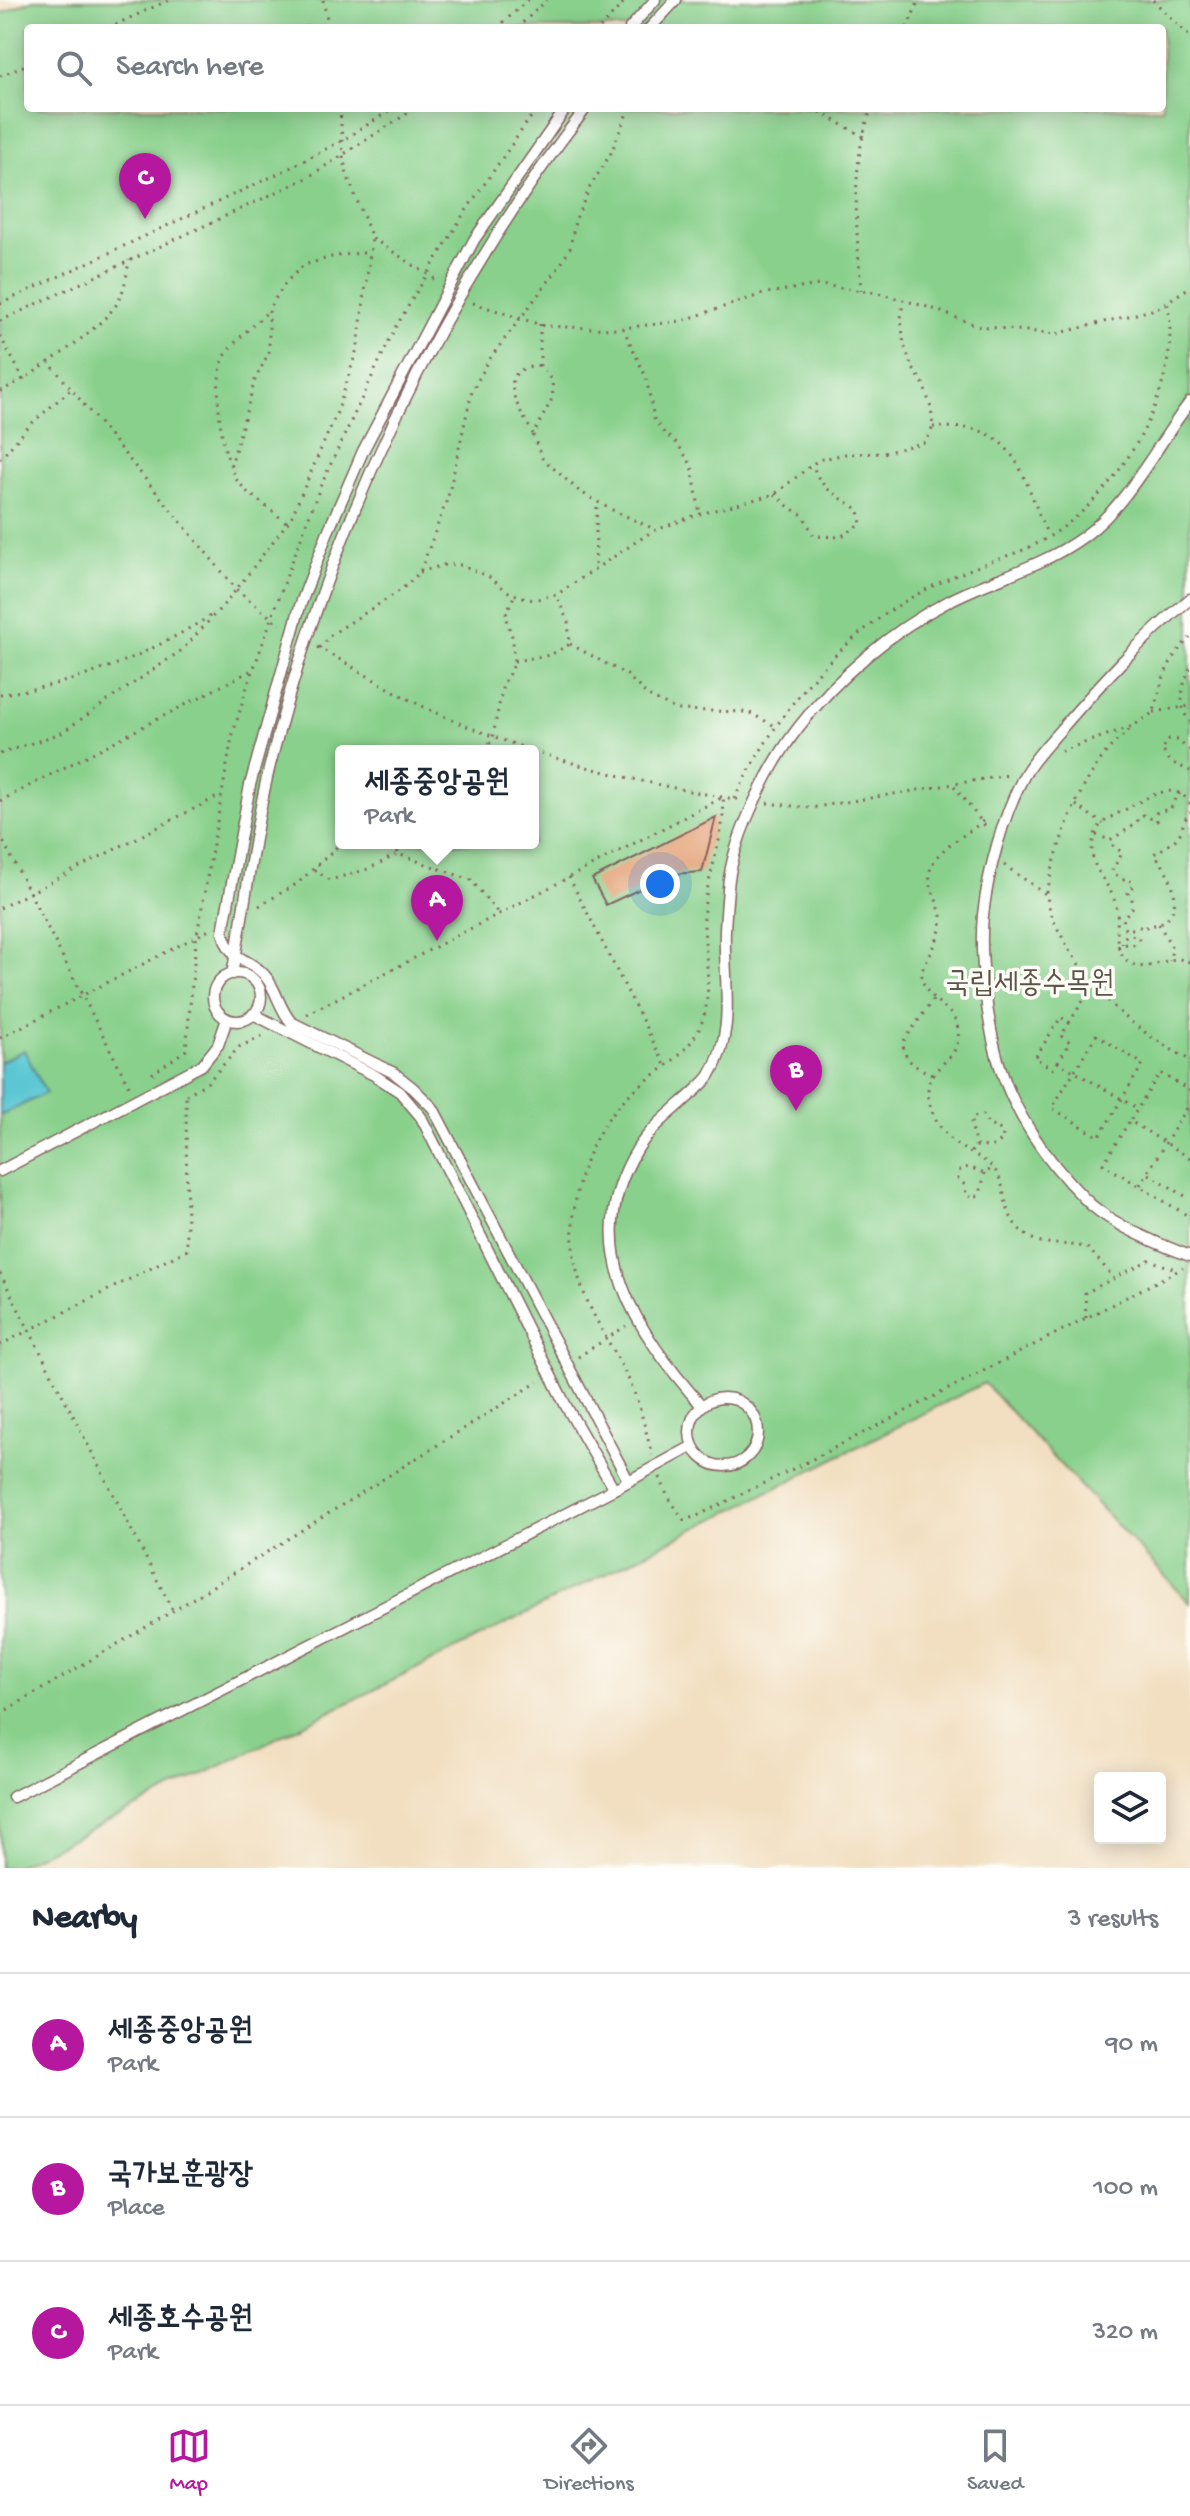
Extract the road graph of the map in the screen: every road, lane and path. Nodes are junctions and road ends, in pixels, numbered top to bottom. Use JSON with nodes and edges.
{"nodes":[{"id":1,"x":169,"y":0,"type":"edge"},
{"id":2,"x":323,"y":0,"type":"edge"},
{"id":3,"x":528,"y":0,"type":"edge"},
{"id":4,"x":547,"y":0,"type":"edge"},
{"id":5,"x":626,"y":0,"type":"edge"},
{"id":6,"x":655,"y":0,"type":"edge"},
{"id":7,"x":676,"y":0,"type":"edge"},
{"id":8,"x":919,"y":0,"type":"edge"},
{"id":9,"x":1153,"y":0,"type":"edge"},
{"id":10,"x":117,"y":24,"type":"edge"},
{"id":11,"x":328,"y":24,"type":"edge"},
{"id":12,"x":501,"y":24,"type":"edge"},
{"id":13,"x":521,"y":24,"type":"edge"},
{"id":14,"x":604,"y":24,"type":"edge"},
{"id":15,"x":634,"y":24,"type":"edge"},
{"id":16,"x":654,"y":24,"type":"edge"},
{"id":17,"x":909,"y":24,"type":"edge"},
{"id":18,"x":1190,"y":37,"type":"edge"},
{"id":19,"x":24,"y":66,"type":"edge"},
{"id":20,"x":0,"y":76,"type":"edge"},
{"id":21,"x":340,"y":112,"type":"edge"},
{"id":22,"x":388,"y":112,"type":"edge"},
{"id":23,"x":410,"y":112,"type":"edge"},
{"id":24,"x":563,"y":112,"type":"edge"},
{"id":25,"x":583,"y":112,"type":"edge"},
{"id":26,"x":627,"y":112,"type":"edge"},
{"id":27,"x":820,"y":112,"type":"edge"},
{"id":28,"x":871,"y":112,"type":"edge"},
{"id":29,"x":864,"y":137,"type":"junction"},
{"id":30,"x":343,"y":140,"type":"junction"},
{"id":31,"x":343,"y":156,"type":"junction"},
{"id":32,"x":372,"y":238,"type":"junction"},
{"id":33,"x":370,"y":252,"type":"junction"},
{"id":34,"x":129,"y":260,"type":"junction"},
{"id":35,"x":448,"y":287,"type":"junction"},
{"id":36,"x":1190,"y":287,"type":"edge"},
{"id":37,"x":861,"y":291,"type":"junction"},
{"id":38,"x":461,"y":296,"type":"junction"},
{"id":39,"x":903,"y":300,"type":"junction"},
{"id":40,"x":1167,"y":302,"type":"junction"},
{"id":41,"x":0,"y":304,"type":"edge"},
{"id":42,"x":269,"y":310,"type":"junction"},
{"id":43,"x":521,"y":318,"type":"junction"},
{"id":44,"x":0,"y":321,"type":"edge"},
{"id":45,"x":540,"y":324,"type":"junction"},
{"id":46,"x":623,"y":328,"type":"junction"},
{"id":47,"x":0,"y":336,"type":"edge"},
{"id":48,"x":48,"y":361,"type":"junction"},
{"id":49,"x":540,"y":365,"type":"junction"},
{"id":50,"x":24,"y":380,"type":"junction"},
{"id":51,"x":71,"y":389,"type":"junction"},
{"id":52,"x":0,"y":391,"type":"edge"},
{"id":53,"x":1190,"y":402,"type":"edge"},
{"id":54,"x":933,"y":427,"type":"junction"},
{"id":55,"x":533,"y":435,"type":"junction"},
{"id":56,"x":0,"y":459,"type":"edge"},
{"id":57,"x":813,"y":464,"type":"junction"},
{"id":58,"x":231,"y":465,"type":"junction"},
{"id":59,"x":775,"y":494,"type":"junction"},
{"id":60,"x":597,"y":501,"type":"junction"},
{"id":61,"x":700,"y":514,"type":"junction"},
{"id":62,"x":288,"y":522,"type":"junction"},
{"id":63,"x":656,"y":530,"type":"junction"},
{"id":64,"x":1048,"y":536,"type":"junction"},
{"id":65,"x":595,"y":568,"type":"junction"},
{"id":66,"x":420,"y":572,"type":"junction"},
{"id":67,"x":237,"y":590,"type":"junction"},
{"id":68,"x":515,"y":594,"type":"junction"},
{"id":69,"x":556,"y":595,"type":"junction"},
{"id":70,"x":1190,"y":599,"type":"edge"},
{"id":71,"x":219,"y":611,"type":"junction"},
{"id":72,"x":293,"y":632,"type":"junction"},
{"id":73,"x":1190,"y":638,"type":"edge"},
{"id":74,"x":307,"y":641,"type":"junction"},
{"id":75,"x":570,"y":644,"type":"junction"},
{"id":76,"x":320,"y":648,"type":"junction"},
{"id":77,"x":514,"y":661,"type":"junction"},
{"id":78,"x":1190,"y":668,"type":"edge"},
{"id":79,"x":254,"y":669,"type":"dead end"},
{"id":80,"x":0,"y":694,"type":"edge"},
{"id":81,"x":1190,"y":706,"type":"edge"},
{"id":82,"x":1182,"y":707,"type":"junction"},
{"id":83,"x":1154,"y":712,"type":"junction"},
{"id":84,"x":1190,"y":722,"type":"edge"},
{"id":85,"x":775,"y":726,"type":"junction"},
{"id":86,"x":1133,"y":726,"type":"junction"},
{"id":87,"x":493,"y":736,"type":"junction"},
{"id":88,"x":489,"y":745,"type":"edge"},
{"id":89,"x":513,"y":745,"type":"edge"},
{"id":90,"x":1190,"y":750,"type":"edge"},
{"id":91,"x":539,"y":753,"type":"edge"},
{"id":92,"x":0,"y":754,"type":"edge"},
{"id":93,"x":1035,"y":760,"type":"junction"},
{"id":94,"x":1190,"y":771,"type":"edge"},
{"id":95,"x":1026,"y":772,"type":"junction"},
{"id":96,"x":954,"y":786,"type":"junction"},
{"id":97,"x":1180,"y":793,"type":"junction"},
{"id":98,"x":221,"y":795,"type":"dead end"},
{"id":99,"x":723,"y":797,"type":"junction"},
{"id":100,"x":734,"y":799,"type":"junction"},
{"id":101,"x":0,"y":801,"type":"edge"},
{"id":102,"x":1139,"y":801,"type":"junction"},
{"id":103,"x":756,"y":802,"type":"junction"},
{"id":104,"x":1075,"y":804,"type":"junction"},
{"id":105,"x":1190,"y":804,"type":"edge"},
{"id":106,"x":1190,"y":812,"type":"edge"},
{"id":107,"x":1143,"y":815,"type":"junction"},
{"id":108,"x":983,"y":821,"type":"junction"},
{"id":109,"x":1103,"y":824,"type":"junction"},
{"id":110,"x":0,"y":835,"type":"edge"},
{"id":111,"x":1096,"y":835,"type":"junction"},
{"id":112,"x":1110,"y":840,"type":"junction"},
{"id":113,"x":999,"y":846,"type":"junction"},
{"id":114,"x":335,"y":849,"type":"edge"},
{"id":115,"x":398,"y":849,"type":"edge"},
{"id":116,"x":398,"y":854,"type":"junction"},
{"id":117,"x":995,"y":859,"type":"junction"},
{"id":118,"x":314,"y":870,"type":"junction"},
{"id":119,"x":1113,"y":873,"type":"junction"},
{"id":120,"x":569,"y":877,"type":"junction"},
{"id":121,"x":1105,"y":883,"type":"junction"},
{"id":122,"x":30,"y":893,"type":"junction"},
{"id":123,"x":1047,"y":895,"type":"junction"},
{"id":124,"x":0,"y":908,"type":"edge"},
{"id":125,"x":242,"y":913,"type":"junction"},
{"id":126,"x":499,"y":914,"type":"junction"},
{"id":127,"x":225,"y":922,"type":"junction"},
{"id":128,"x":1159,"y":924,"type":"junction"},
{"id":129,"x":236,"y":956,"type":"junction"},
{"id":130,"x":1170,"y":961,"type":"junction"},
{"id":131,"x":1190,"y":962,"type":"edge"},
{"id":132,"x":232,"y":974,"type":"junction"},
{"id":133,"x":1093,"y":985,"type":"junction"},
{"id":134,"x":83,"y":996,"type":"junction"},
{"id":135,"x":933,"y":1000,"type":"junction"},
{"id":136,"x":253,"y":1014,"type":"junction"},
{"id":137,"x":227,"y":1019,"type":"junction"},
{"id":138,"x":291,"y":1022,"type":"junction"},
{"id":139,"x":1069,"y":1023,"type":"junction"},
{"id":140,"x":281,"y":1028,"type":"junction"},
{"id":141,"x":0,"y":1038,"type":"edge"},
{"id":142,"x":186,"y":1050,"type":"dead end"},
{"id":143,"x":1190,"y":1060,"type":"edge"},
{"id":144,"x":1058,"y":1062,"type":"junction"},
{"id":145,"x":666,"y":1067,"type":"junction"},
{"id":146,"x":1074,"y":1071,"type":"junction"},
{"id":147,"x":932,"y":1074,"type":"junction"},
{"id":148,"x":186,"y":1075,"type":"junction"},
{"id":149,"x":130,"y":1088,"type":"dead end"},
{"id":150,"x":1190,"y":1091,"type":"edge"},
{"id":151,"x":186,"y":1095,"type":"junction"},
{"id":152,"x":1122,"y":1099,"type":"junction"},
{"id":153,"x":1190,"y":1103,"type":"edge"},
{"id":154,"x":1137,"y":1108,"type":"junction"},
{"id":155,"x":1130,"y":1121,"type":"junction"},
{"id":156,"x":1166,"y":1143,"type":"junction"},
{"id":157,"x":975,"y":1146,"type":"junction"},
{"id":158,"x":971,"y":1152,"type":"junction"},
{"id":159,"x":1190,"y":1158,"type":"edge"},
{"id":160,"x":993,"y":1168,"type":"junction"},
{"id":161,"x":0,"y":1171,"type":"edge"},
{"id":162,"x":985,"y":1173,"type":"junction"},
{"id":163,"x":1147,"y":1173,"type":"junction"},
{"id":164,"x":1139,"y":1186,"type":"junction"},
{"id":165,"x":1190,"y":1199,"type":"edge"},
{"id":166,"x":1189,"y":1216,"type":"edge"},
{"id":167,"x":1190,"y":1256,"type":"edge"},
{"id":168,"x":1190,"y":1264,"type":"edge"},
{"id":169,"x":1179,"y":1270,"type":"junction"},
{"id":170,"x":0,"y":1273,"type":"edge"},
{"id":171,"x":1114,"y":1278,"type":"junction"},
{"id":172,"x":638,"y":1318,"type":"junction"},
{"id":173,"x":1086,"y":1318,"type":"junction"},
{"id":174,"x":29,"y":1330,"type":"junction"},
{"id":175,"x":607,"y":1340,"type":"junction"},
{"id":176,"x":0,"y":1345,"type":"edge"},
{"id":177,"x":566,"y":1364,"type":"junction"},
{"id":178,"x":551,"y":1375,"type":"junction"},
{"id":179,"x":702,"y":1406,"type":"junction"},
{"id":180,"x":693,"y":1446,"type":"junction"},
{"id":181,"x":656,"y":1465,"type":"junction"},
{"id":182,"x":628,"y":1480,"type":"junction"},
{"id":183,"x":614,"y":1489,"type":"junction"},
{"id":184,"x":173,"y":1611,"type":"junction"},
{"id":185,"x":0,"y":1714,"type":"edge"},
{"id":186,"x":13,"y":1797,"type":"dead end"}],
"edges":[{"from":1,"to":10,"type":"path"},
{"from":2,"to":11,"type":"path"},
{"from":3,"to":12,"type":"path"},
{"from":4,"to":13,"type":"path"},
{"from":5,"to":14,"type":"path"},
{"from":6,"to":15,"type":"lane"},
{"from":7,"to":16,"type":"lane"},
{"from":8,"to":17,"type":"path"},
{"from":9,"to":18,"type":"path"},
{"from":19,"to":20,"type":"path"},
{"from":21,"to":30,"type":"path"},
{"from":22,"to":30,"type":"path"},
{"from":23,"to":31,"type":"path"},
{"from":24,"to":35,"type":"lane"},
{"from":25,"to":38,"type":"lane"},
{"from":26,"to":43,"type":"path"},
{"from":27,"to":29,"type":"path"},
{"from":28,"to":29,"type":"path"},
{"from":29,"to":37,"type":"path"},
{"from":30,"to":31,"type":"path"},
{"from":30,"to":41,"type":"path"},
{"from":31,"to":32,"type":"path"},
{"from":31,"to":34,"type":"path"},
{"from":32,"to":33,"type":"path"},
{"from":32,"to":35,"type":"path"},
{"from":33,"to":42,"type":"path"},
{"from":33,"to":62,"type":"path"},
{"from":34,"to":44,"type":"path"},
{"from":34,"to":48,"type":"path"},
{"from":35,"to":72,"type":"lane"},
{"from":36,"to":40,"type":"path"},
{"from":37,"to":39,"type":"path"},
{"from":37,"to":46,"type":"path"},
{"from":38,"to":43,"type":"path"},
{"from":38,"to":74,"type":"lane"},
{"from":39,"to":40,"type":"path"},
{"from":39,"to":54,"type":"path"},
{"from":40,"to":64,"type":"path"},
{"from":42,"to":58,"type":"path"},
{"from":42,"to":58,"type":"path"},
{"from":43,"to":45,"type":"path"},
{"from":43,"to":66,"type":"path"},
{"from":45,"to":46,"type":"path"},
{"from":45,"to":49,"type":"path"},
{"from":46,"to":61,"type":"path"},
{"from":47,"to":50,"type":"path"},
{"from":48,"to":50,"type":"path"},
{"from":48,"to":51,"type":"path"},
{"from":49,"to":55,"type":"path"},
{"from":49,"to":55,"type":"path"},
{"from":50,"to":52,"type":"path"},
{"from":51,"to":56,"type":"path"},
{"from":51,"to":67,"type":"path"},
{"from":53,"to":103,"type":"lane"},
{"from":54,"to":57,"type":"path"},
{"from":54,"to":64,"type":"path"},
{"from":55,"to":60,"type":"path"},
{"from":57,"to":59,"type":"path"},
{"from":57,"to":59,"type":"path"},
{"from":58,"to":62,"type":"path"},
{"from":59,"to":61,"type":"path"},
{"from":60,"to":63,"type":"path"},
{"from":60,"to":65,"type":"path"},
{"from":61,"to":63,"type":"path"},
{"from":62,"to":67,"type":"path"},
{"from":63,"to":65,"type":"path"},
{"from":64,"to":85,"type":"path"},
{"from":65,"to":69,"type":"path"},
{"from":66,"to":68,"type":"path"},
{"from":66,"to":76,"type":"path"},
{"from":67,"to":71,"type":"path"},
{"from":67,"to":72,"type":"path"},
{"from":68,"to":69,"type":"path"},
{"from":68,"to":77,"type":"path"},
{"from":69,"to":75,"type":"path"},
{"from":70,"to":93,"type":"lane"},
{"from":71,"to":80,"type":"path"},
{"from":71,"to":92,"type":"path"},
{"from":72,"to":127,"type":"lane"},
{"from":73,"to":83,"type":"path"},
{"from":74,"to":76,"type":"path"},
{"from":74,"to":125,"type":"lane"},
{"from":75,"to":77,"type":"path"},
{"from":75,"to":85,"type":"path"},
{"from":76,"to":87,"type":"path"},
{"from":77,"to":87,"type":"path"},
{"from":78,"to":82,"type":"path"},
{"from":79,"to":101,"type":"path"},
{"from":81,"to":82,"type":"path"},
{"from":82,"to":83,"type":"path"},
{"from":82,"to":84,"type":"path"},
{"from":83,"to":86,"type":"path"},
{"from":85,"to":100,"type":"path"},
{"from":86,"to":93,"type":"path"},
{"from":86,"to":104,"type":"path"},
{"from":87,"to":88,"type":"path"},
{"from":87,"to":89,"type":"path"},
{"from":90,"to":94,"type":"path"},
{"from":91,"to":99,"type":"path"},
{"from":93,"to":95,"type":"lane"},
{"from":95,"to":96,"type":"path"},
{"from":95,"to":113,"type":"lane"},
{"from":96,"to":103,"type":"path"},
{"from":96,"to":108,"type":"path"},
{"from":97,"to":102,"type":"path"},
{"from":97,"to":105,"type":"path"},
{"from":97,"to":107,"type":"path"},
{"from":98,"to":122,"type":"path"},
{"from":99,"to":100,"type":"path"},
{"from":99,"to":120,"type":"path"},
{"from":99,"to":145,"type":"path"},
{"from":100,"to":103,"type":"path"},
{"from":102,"to":107,"type":"path"},
{"from":102,"to":109,"type":"path"},
{"from":103,"to":172,"type":"lane"},
{"from":104,"to":109,"type":"path"},
{"from":104,"to":123,"type":"path"},
{"from":106,"to":128,"type":"path"},
{"from":107,"to":112,"type":"path"},
{"from":108,"to":113,"type":"path"},
{"from":108,"to":135,"type":"path"},
{"from":109,"to":111,"type":"path"},
{"from":110,"to":122,"type":"path"},
{"from":111,"to":112,"type":"path"},
{"from":111,"to":121,"type":"path"},
{"from":112,"to":119,"type":"path"},
{"from":113,"to":117,"type":"lane"},
{"from":114,"to":118,"type":"path"},
{"from":115,"to":116,"type":"path"},
{"from":116,"to":118,"type":"path"},
{"from":116,"to":126,"type":"path"},
{"from":117,"to":123,"type":"path"},
{"from":117,"to":167,"type":"lane"},
{"from":118,"to":125,"type":"path"},
{"from":119,"to":121,"type":"path"},
{"from":119,"to":128,"type":"path"},
{"from":120,"to":126,"type":"path"},
{"from":120,"to":145,"type":"path"},
{"from":121,"to":130,"type":"path"},
{"from":122,"to":124,"type":"path"},
{"from":122,"to":134,"type":"path"},
{"from":123,"to":133,"type":"path"},
{"from":125,"to":129,"type":"lane"},
{"from":126,"to":138,"type":"path"},
{"from":127,"to":129,"type":"lane"},
{"from":127,"to":134,"type":"path"},
{"from":128,"to":130,"type":"path"},
{"from":129,"to":132,"type":"lane"},
{"from":129,"to":138,"type":"lane"},
{"from":130,"to":131,"type":"path"},
{"from":132,"to":136,"type":"lane"},
{"from":132,"to":137,"type":"lane"},
{"from":133,"to":139,"type":"path"},
{"from":133,"to":143,"type":"path"},
{"from":134,"to":141,"type":"path"},
{"from":134,"to":149,"type":"path"},
{"from":135,"to":147,"type":"path"},
{"from":135,"to":147,"type":"path"},
{"from":136,"to":137,"type":"lane"},
{"from":136,"to":140,"type":"lane"},
{"from":137,"to":148,"type":"lane"},
{"from":138,"to":177,"type":"lane"},
{"from":139,"to":144,"type":"path"},
{"from":139,"to":144,"type":"path"},
{"from":140,"to":151,"type":"path"},
{"from":140,"to":178,"type":"lane"},
{"from":142,"to":148,"type":"path"},
{"from":144,"to":146,"type":"path"},
{"from":145,"to":175,"type":"path"},
{"from":146,"to":152,"type":"path"},
{"from":146,"to":152,"type":"path"},
{"from":146,"to":152,"type":"path"},
{"from":147,"to":158,"type":"path"},
{"from":148,"to":151,"type":"path"},
{"from":148,"to":161,"type":"lane"},
{"from":150,"to":154,"type":"path"},
{"from":151,"to":174,"type":"path"},
{"from":152,"to":154,"type":"path"},
{"from":153,"to":156,"type":"path"},
{"from":154,"to":155,"type":"path"},
{"from":155,"to":156,"type":"path"},
{"from":155,"to":164,"type":"path"},
{"from":156,"to":159,"type":"path"},
{"from":156,"to":163,"type":"path"},
{"from":157,"to":157,"type":"path"},
{"from":157,"to":158,"type":"path"},
{"from":158,"to":160,"type":"path"},
{"from":160,"to":162,"type":"path"},
{"from":160,"to":171,"type":"path"},
{"from":162,"to":162,"type":"path"},
{"from":163,"to":164,"type":"path"},
{"from":163,"to":165,"type":"path"},
{"from":164,"to":166,"type":"path"},
{"from":168,"to":169,"type":"path"},
{"from":169,"to":171,"type":"path"},
{"from":169,"to":173,"type":"path"},
{"from":170,"to":174,"type":"path"},
{"from":171,"to":173,"type":"path"},
{"from":172,"to":175,"type":"path"},
{"from":172,"to":179,"type":"lane"},
{"from":173,"to":181,"type":"path"},
{"from":174,"to":176,"type":"path"},
{"from":174,"to":184,"type":"path"},
{"from":175,"to":177,"type":"path"},
{"from":175,"to":181,"type":"path"},
{"from":177,"to":182,"type":"lane"},
{"from":178,"to":183,"type":"lane"},
{"from":178,"to":184,"type":"path"},
{"from":179,"to":180,"type":"lane"},
{"from":179,"to":180,"type":"lane"},
{"from":180,"to":181,"type":"lane"},
{"from":181,"to":182,"type":"lane"},
{"from":182,"to":183,"type":"lane"},
{"from":183,"to":186,"type":"lane"},
{"from":184,"to":185,"type":"path"}]}
